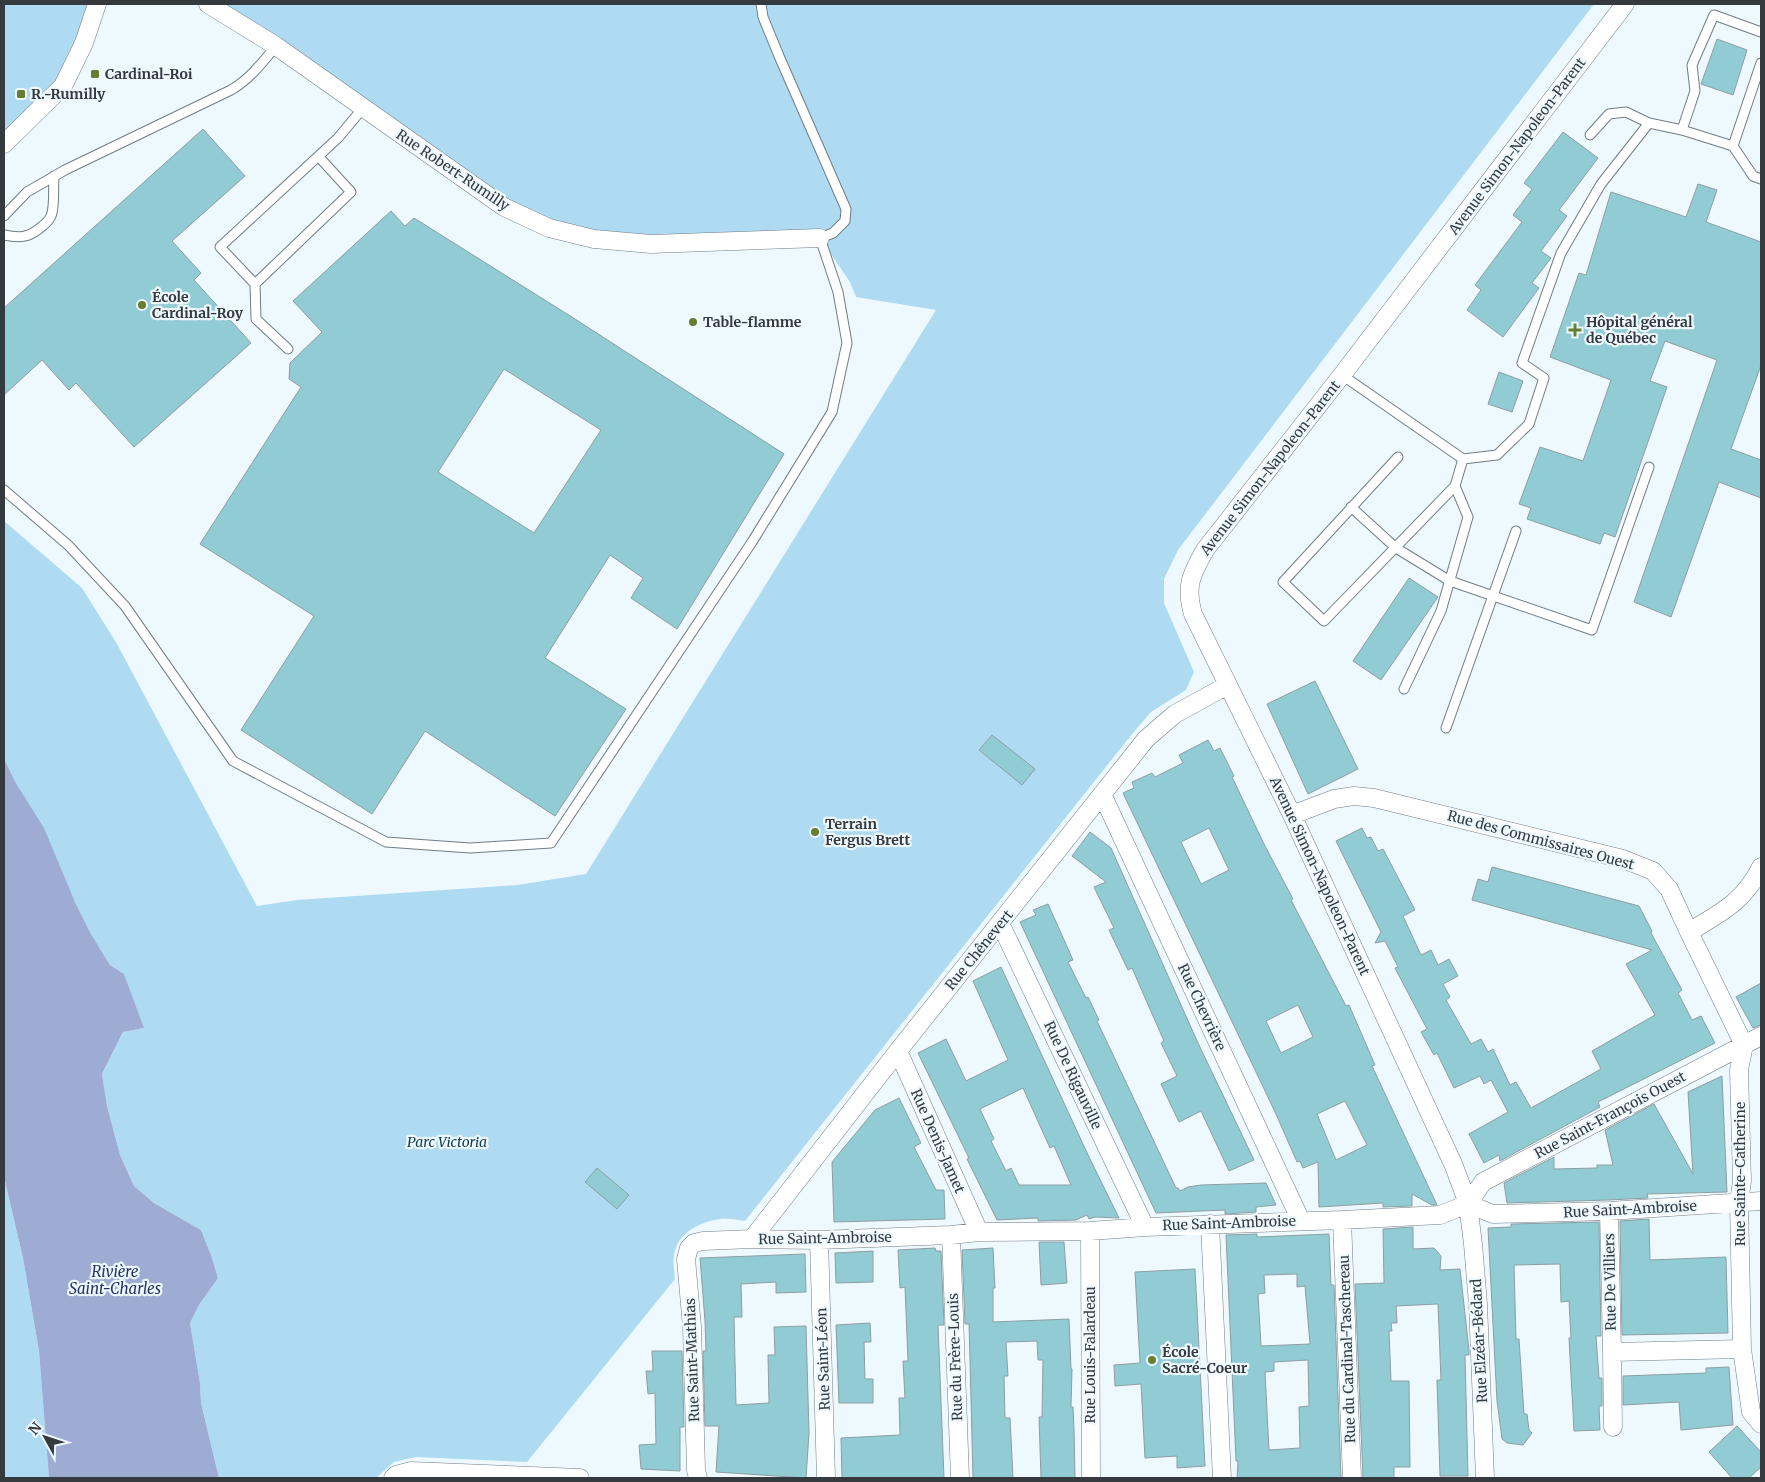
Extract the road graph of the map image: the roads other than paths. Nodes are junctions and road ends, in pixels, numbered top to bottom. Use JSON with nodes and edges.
{"nodes":[{"id":1,"x":97,"y":4,"type":"edge"},
{"id":2,"x":208,"y":4,"type":"edge"},
{"id":3,"x":762,"y":4,"type":"edge"},
{"id":4,"x":1626,"y":4,"type":"edge"},
{"id":5,"x":1761,"y":32,"type":"edge"},
{"id":6,"x":276,"y":46,"type":"junction"},
{"id":7,"x":1761,"y":62,"type":"edge"},
{"id":8,"x":363,"y":108,"type":"junction"},
{"id":9,"x":1649,"y":123,"type":"junction"},
{"id":10,"x":1682,"y":130,"type":"junction"},
{"id":11,"x":1590,"y":135,"type":"dead end"},
{"id":12,"x":4,"y":144,"type":"edge"},
{"id":13,"x":1733,"y":146,"type":"junction"},
{"id":14,"x":318,"y":157,"type":"junction"},
{"id":15,"x":54,"y":176,"type":"junction"},
{"id":16,"x":1761,"y":179,"type":"edge"},
{"id":17,"x":4,"y":216,"type":"edge"},
{"id":18,"x":4,"y":235,"type":"edge"},
{"id":19,"x":820,"y":238,"type":"junction"},
{"id":20,"x":256,"y":284,"type":"junction"},
{"id":21,"x":288,"y":349,"type":"dead end"},
{"id":22,"x":1342,"y":375,"type":"junction"},
{"id":23,"x":1398,"y":457,"type":"dead end"},
{"id":24,"x":1463,"y":458,"type":"junction"},
{"id":25,"x":1650,"y":467,"type":"dead end"},
{"id":26,"x":1456,"y":486,"type":"junction"},
{"id":27,"x":4,"y":490,"type":"edge"},
{"id":28,"x":1351,"y":507,"type":"junction"},
{"id":29,"x":1516,"y":531,"type":"dead end"},
{"id":30,"x":1396,"y":548,"type":"junction"},
{"id":31,"x":1450,"y":581,"type":"junction"},
{"id":32,"x":1493,"y":596,"type":"junction"},
{"id":33,"x":1228,"y":685,"type":"junction"},
{"id":34,"x":1404,"y":689,"type":"dead end"},
{"id":35,"x":1446,"y":728,"type":"dead end"},
{"id":36,"x":1102,"y":794,"type":"junction"},
{"id":37,"x":1292,"y":815,"type":"junction"},
{"id":38,"x":1761,"y":868,"type":"edge"},
{"id":39,"x":1000,"y":923,"type":"junction"},
{"id":40,"x":1688,"y":932,"type":"junction"},
{"id":41,"x":1761,"y":1036,"type":"edge"},
{"id":42,"x":1744,"y":1045,"type":"junction"},
{"id":43,"x":898,"y":1051,"type":"junction"},
{"id":44,"x":1761,"y":1201,"type":"edge"},
{"id":45,"x":1739,"y":1202,"type":"junction"},
{"id":46,"x":1468,"y":1204,"type":"junction"},
{"id":47,"x":1609,"y":1211,"type":"junction"},
{"id":48,"x":1342,"y":1220,"type":"junction"},
{"id":49,"x":1302,"y":1221,"type":"junction"},
{"id":50,"x":1210,"y":1224,"type":"junction"},
{"id":51,"x":1145,"y":1226,"type":"junction"},
{"id":52,"x":1090,"y":1231,"type":"junction"},
{"id":53,"x":979,"y":1232,"type":"junction"},
{"id":54,"x":951,"y":1235,"type":"junction"},
{"id":55,"x":752,"y":1239,"type":"junction"},
{"id":56,"x":819,"y":1240,"type":"junction"},
{"id":57,"x":694,"y":1243,"type":"joint"},
{"id":58,"x":1742,"y":1349,"type":"junction"},
{"id":59,"x":1612,"y":1352,"type":"junction"},
{"id":60,"x":1761,"y":1424,"type":"edge"},
{"id":61,"x":1613,"y":1427,"type":"dead end"},
{"id":62,"x":394,"y":1476,"type":"edge"},
{"id":63,"x":549,"y":1477,"type":"edge"},
{"id":64,"x":580,"y":1478,"type":"edge"},
{"id":65,"x":698,"y":1478,"type":"edge"},
{"id":66,"x":826,"y":1478,"type":"edge"},
{"id":67,"x":960,"y":1478,"type":"edge"},
{"id":68,"x":1091,"y":1478,"type":"edge"},
{"id":69,"x":1222,"y":1478,"type":"edge"},
{"id":70,"x":1352,"y":1478,"type":"edge"},
{"id":71,"x":1485,"y":1478,"type":"edge"}],
"edges":[{"from":1,"to":12,"type":"street"},
{"from":2,"to":6,"type":"street","name":"Rue Robert-Rumilly"},
{"from":3,"to":19,"type":"lane"},
{"from":4,"to":22,"type":"street","name":"Avenue Simon-Napoleon-Parent"},
{"from":5,"to":10,"type":"lane"},
{"from":6,"to":8,"type":"street","name":"Rue Robert-Rumilly"},
{"from":6,"to":15,"type":"lane"},
{"from":7,"to":13,"type":"lane"},
{"from":8,"to":14,"type":"lane"},
{"from":8,"to":19,"type":"street","name":"Rue Robert-Rumilly"},
{"from":9,"to":10,"type":"lane"},
{"from":9,"to":11,"type":"lane"},
{"from":9,"to":24,"type":"lane"},
{"from":10,"to":13,"type":"lane"},
{"from":13,"to":16,"type":"lane"},
{"from":14,"to":20,"type":"lane"},
{"from":14,"to":20,"type":"lane"},
{"from":15,"to":17,"type":"lane"},
{"from":15,"to":18,"type":"lane"},
{"from":19,"to":27,"type":"lane"},
{"from":20,"to":21,"type":"lane"},
{"from":22,"to":24,"type":"lane"},
{"from":22,"to":33,"type":"street","name":"Avenue Simon-Napoleon-Parent"},
{"from":23,"to":28,"type":"lane"},
{"from":24,"to":26,"type":"lane"},
{"from":25,"to":32,"type":"lane"},
{"from":26,"to":30,"type":"lane"},
{"from":26,"to":31,"type":"lane"},
{"from":28,"to":30,"type":"lane"},
{"from":28,"to":30,"type":"lane"},
{"from":29,"to":32,"type":"lane"},
{"from":30,"to":31,"type":"lane"},
{"from":31,"to":32,"type":"lane"},
{"from":31,"to":34,"type":"lane"},
{"from":32,"to":35,"type":"lane"},
{"from":33,"to":36,"type":"street","name":"Rue Chênevert"},
{"from":33,"to":37,"type":"street","name":"Avenue Simon-Napoleon-Parent"},
{"from":36,"to":39,"type":"street","name":"Rue Chênevert"},
{"from":36,"to":49,"type":"street","name":"Rue Chevrière"},
{"from":37,"to":40,"type":"street","name":"Rue des Commissaires Ouest"},
{"from":37,"to":46,"type":"street","name":"Avenue Simon-Napoleon-Parent"},
{"from":38,"to":40,"type":"street"},
{"from":39,"to":43,"type":"street","name":"Rue Chênevert"},
{"from":39,"to":51,"type":"street","name":"Rue De Rigauville"},
{"from":40,"to":42,"type":"street"},
{"from":41,"to":42,"type":"street","name":"Rue Saint-François Ouest"},
{"from":42,"to":45,"type":"street","name":"Rue Sainte-Catherine"},
{"from":42,"to":46,"type":"street","name":"Rue Saint-François Ouest"},
{"from":43,"to":53,"type":"street","name":"Rue Denis-Jamet"},
{"from":43,"to":55,"type":"street","name":"Rue Chênevert"},
{"from":44,"to":45,"type":"street","name":"Rue Saint-Ambroise"},
{"from":45,"to":47,"type":"street","name":"Rue Saint-Ambroise"},
{"from":45,"to":58,"type":"street","name":"Rue Sainte-Catherine"},
{"from":46,"to":47,"type":"street","name":"Rue Saint-Ambroise"},
{"from":46,"to":48,"type":"street","name":"Rue Saint-Ambroise"},
{"from":46,"to":71,"type":"street","name":"Rue Elzéar-Bédard"},
{"from":47,"to":59,"type":"street","name":"Rue De Villiers"},
{"from":48,"to":49,"type":"street","name":"Rue Saint-Ambroise"},
{"from":48,"to":70,"type":"street","name":"Rue du Cardinal-Taschereau"},
{"from":49,"to":50,"type":"street","name":"Rue Saint-Ambroise"},
{"from":50,"to":51,"type":"street","name":"Rue Saint-Ambroise"},
{"from":50,"to":69,"type":"street"},
{"from":51,"to":52,"type":"street","name":"Rue Saint-Ambroise"},
{"from":52,"to":53,"type":"street","name":"Rue Saint-Ambroise"},
{"from":52,"to":68,"type":"street","name":"Rue Louis-Falardeau"},
{"from":53,"to":54,"type":"street","name":"Rue Saint-Ambroise"},
{"from":54,"to":56,"type":"street","name":"Rue Saint-Ambroise"},
{"from":54,"to":67,"type":"street","name":"Rue du Frère-Louis"},
{"from":55,"to":56,"type":"street","name":"Rue Saint-Ambroise"},
{"from":55,"to":57,"type":"street","name":"Rue Saint-Ambroise"},
{"from":56,"to":66,"type":"street","name":"Rue Saint-Léon"},
{"from":57,"to":65,"type":"street","name":"Rue Saint-Mathias"},
{"from":58,"to":59,"type":"street"},
{"from":58,"to":60,"type":"street","name":"Rue Sainte-Catherine"},
{"from":59,"to":61,"type":"street","name":"Rue De Villiers"},
{"from":62,"to":63,"type":"street"},
{"from":63,"to":64,"type":"street"}]}
